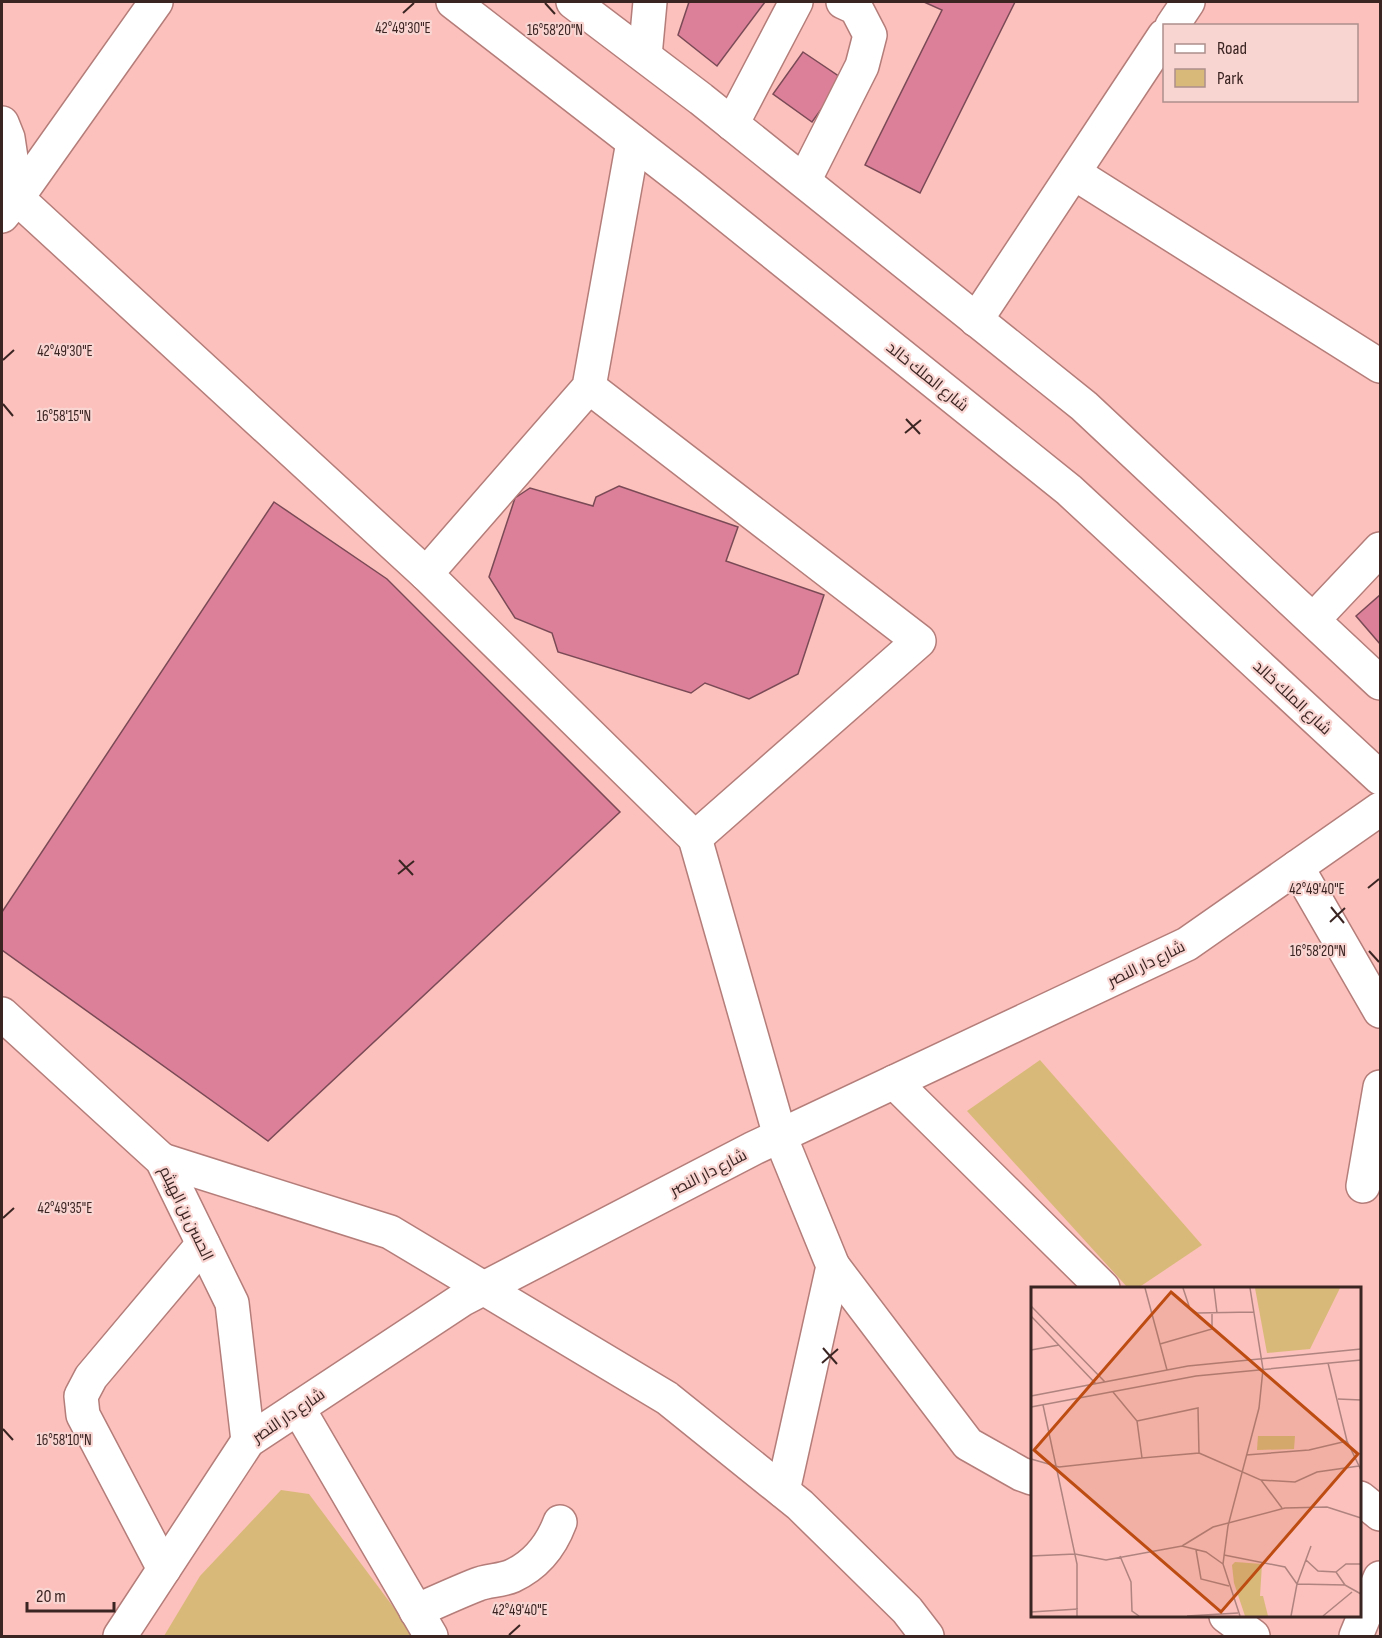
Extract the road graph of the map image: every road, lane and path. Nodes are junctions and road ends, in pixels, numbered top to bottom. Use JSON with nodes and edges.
{"nodes":[{"id":1,"x":156,"y":2,"type":"edge"},
{"id":2,"x":453,"y":2,"type":"edge"},
{"id":3,"x":573,"y":2,"type":"edge"},
{"id":4,"x":650,"y":2,"type":"edge"},
{"id":5,"x":796,"y":2,"type":"edge"},
{"id":6,"x":843,"y":2,"type":"edge"},
{"id":7,"x":1188,"y":2,"type":"edge"},
{"id":8,"x":601,"y":12,"type":"edge"},
{"id":9,"x":1173,"y":24,"type":"edge"},
{"id":10,"x":1163,"y":38,"type":"edge"},
{"id":11,"x":645,"y":56,"type":"junction"},
{"id":12,"x":2,"y":123,"type":"edge"},
{"id":13,"x":732,"y":124,"type":"junction"},
{"id":14,"x":633,"y":142,"type":"junction"},
{"id":15,"x":1074,"y":172,"type":"junction"},
{"id":16,"x":804,"y":181,"type":"junction"},
{"id":17,"x":9,"y":207,"type":"edge"},
{"id":18,"x":976,"y":320,"type":"junction"},
{"id":19,"x":1380,"y":366,"type":"edge"},
{"id":20,"x":589,"y":387,"type":"junction"},
{"id":21,"x":1380,"y":549,"type":"edge"},
{"id":22,"x":426,"y":574,"type":"junction"},
{"id":23,"x":1313,"y":620,"type":"junction"},
{"id":24,"x":1380,"y":683,"type":"edge"},
{"id":25,"x":1380,"y":778,"type":"edge"},
{"id":26,"x":1380,"y":809,"type":"edge"},
{"id":27,"x":695,"y":838,"type":"junction"},
{"id":28,"x":1297,"y":867,"type":"junction"},
{"id":29,"x":1380,"y":1011,"type":"edge"},
{"id":30,"x":2,"y":1014,"type":"edge"},
{"id":31,"x":894,"y":1082,"type":"junction"},
{"id":32,"x":1380,"y":1087,"type":"edge"},
{"id":33,"x":780,"y":1136,"type":"junction"},
{"id":34,"x":162,"y":1160,"type":"junction"},
{"id":35,"x":1363,"y":1186,"type":"dead end"},
{"id":36,"x":203,"y":1244,"type":"junction"},
{"id":37,"x":833,"y":1266,"type":"junction"},
{"id":38,"x":1102,"y":1287,"type":"edge"},
{"id":39,"x":485,"y":1288,"type":"junction"},
{"id":40,"x":298,"y":1408,"type":"junction"},
{"id":41,"x":248,"y":1441,"type":"junction"},
{"id":42,"x":1031,"y":1478,"type":"edge"},
{"id":43,"x":783,"y":1491,"type":"junction"},
{"id":44,"x":1361,"y":1500,"type":"edge"},
{"id":45,"x":1380,"y":1514,"type":"edge"},
{"id":46,"x":560,"y":1522,"type":"dead end"},
{"id":47,"x":164,"y":1569,"type":"junction"},
{"id":48,"x":1380,"y":1578,"type":"edge"},
{"id":49,"x":1227,"y":1617,"type":"edge"},
{"id":50,"x":424,"y":1624,"type":"edge"},
{"id":51,"x":120,"y":1636,"type":"edge"},
{"id":52,"x":927,"y":1636,"type":"edge"},
{"id":53,"x":1253,"y":1636,"type":"edge"},
{"id":54,"x":1356,"y":1636,"type":"edge"}],
"edges":[{"from":1,"to":17,"type":"street"},
{"from":2,"to":14,"type":"street","name":"شارع الملك خالد"},
{"from":3,"to":8,"type":"street"},
{"from":4,"to":11,"type":"street"},
{"from":5,"to":13,"type":"street"},
{"from":6,"to":16,"type":"street"},
{"from":7,"to":9,"type":"street"},
{"from":8,"to":11,"type":"street"},
{"from":10,"to":15,"type":"street"},
{"from":11,"to":13,"type":"street"},
{"from":12,"to":17,"type":"street"},
{"from":13,"to":16,"type":"street"},
{"from":14,"to":20,"type":"street"},
{"from":14,"to":25,"type":"street","name":"شارع الملك خالد"},
{"from":15,"to":18,"type":"street"},
{"from":15,"to":19,"type":"street"},
{"from":16,"to":18,"type":"street"},
{"from":17,"to":22,"type":"street"},
{"from":18,"to":23,"type":"street"},
{"from":20,"to":22,"type":"street"},
{"from":20,"to":27,"type":"street"},
{"from":21,"to":23,"type":"street"},
{"from":22,"to":27,"type":"street"},
{"from":23,"to":24,"type":"street"},
{"from":26,"to":28,"type":"street","name":"شارع دار النصر"},
{"from":27,"to":33,"type":"street"},
{"from":28,"to":29,"type":"street"},
{"from":28,"to":31,"type":"street","name":"شارع دار النصر"},
{"from":30,"to":34,"type":"street","name":"الحسن بن الهيثم"},
{"from":31,"to":33,"type":"street","name":"شارع دار النصر"},
{"from":31,"to":38,"type":"street"},
{"from":32,"to":35,"type":"street"},
{"from":33,"to":37,"type":"street"},
{"from":33,"to":39,"type":"street","name":"شارع دار النصر"},
{"from":34,"to":36,"type":"street","name":"الحسن بن الهيثم"},
{"from":34,"to":39,"type":"street"},
{"from":36,"to":41,"type":"street","name":"الحسن بن الهيثم"},
{"from":36,"to":47,"type":"street"},
{"from":37,"to":42,"type":"street"},
{"from":37,"to":43,"type":"street"},
{"from":39,"to":40,"type":"street","name":"شارع دار النصر"},
{"from":39,"to":43,"type":"street"},
{"from":40,"to":41,"type":"street","name":"شارع دار النصر"},
{"from":40,"to":50,"type":"street"},
{"from":41,"to":47,"type":"street","name":"شارع دار النصر"},
{"from":43,"to":52,"type":"street"},
{"from":44,"to":45,"type":"street"},
{"from":46,"to":50,"type":"street"},
{"from":47,"to":51,"type":"street","name":"شارع دار النصر"},
{"from":48,"to":54,"type":"street"},
{"from":49,"to":53,"type":"street"}]}
